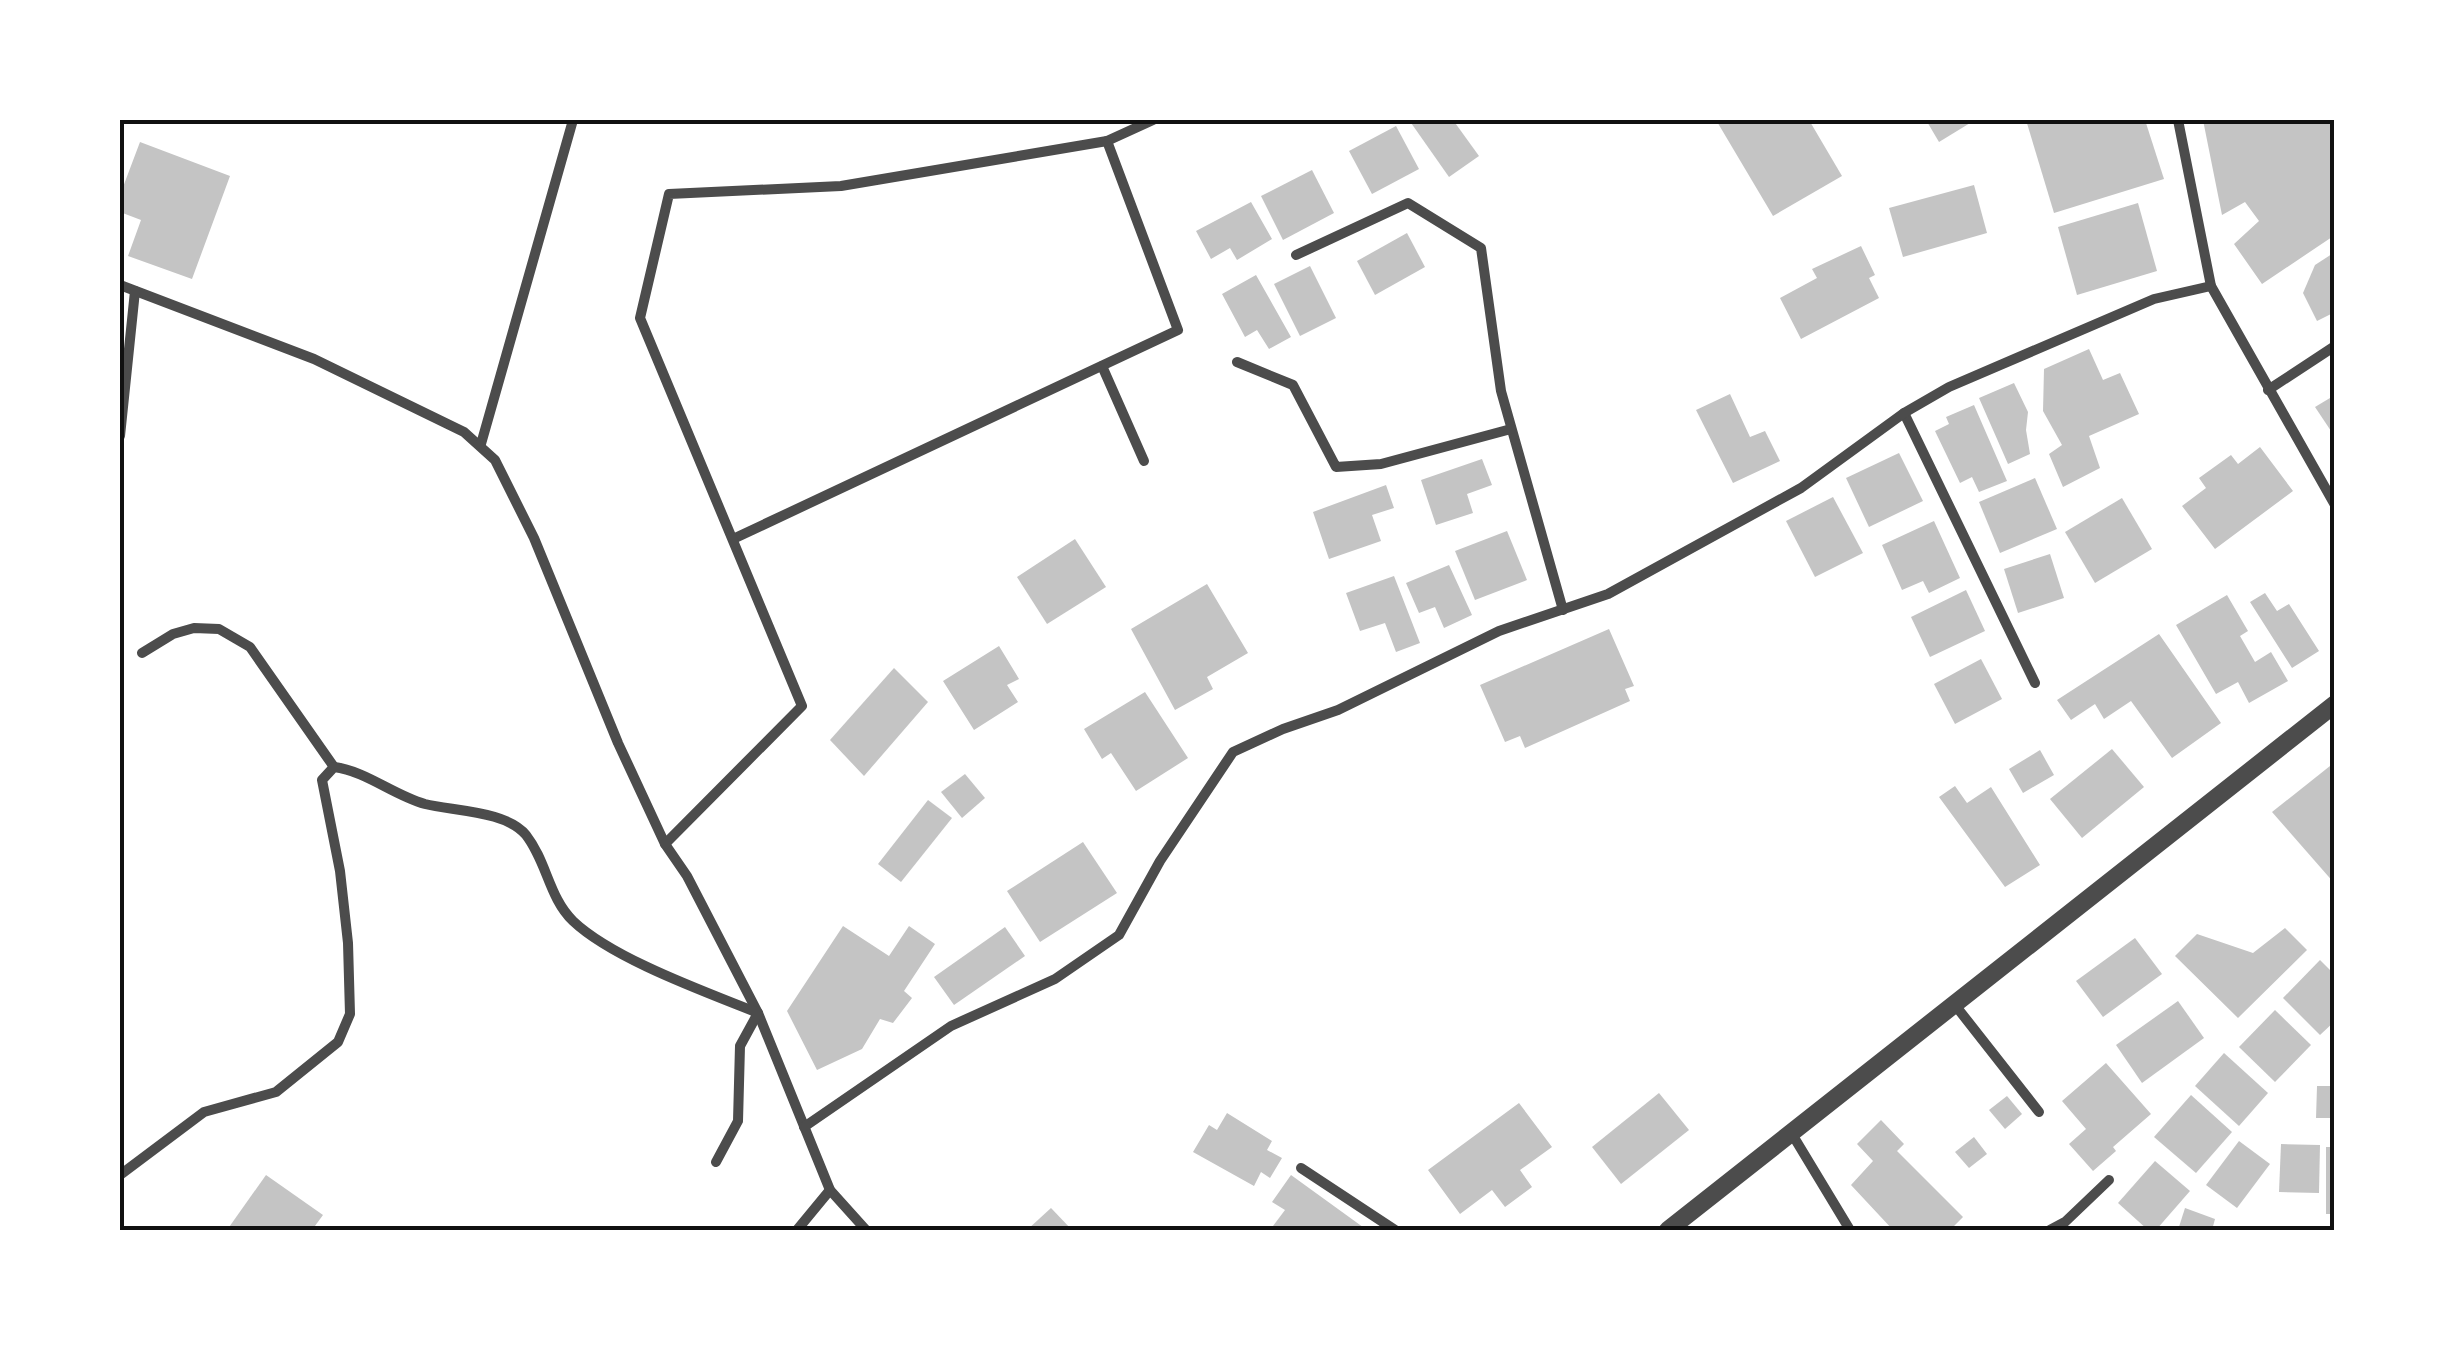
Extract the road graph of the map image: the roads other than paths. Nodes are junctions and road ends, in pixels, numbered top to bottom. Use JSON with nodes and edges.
{"nodes":[{"id":1,"x":573,"y":120,"type":"edge"},
{"id":2,"x":1153,"y":120,"type":"edge"},
{"id":3,"x":2178,"y":120,"type":"edge"},
{"id":4,"x":1107,"y":141,"type":"junction"},
{"id":5,"x":1296,"y":255,"type":"dead end"},
{"id":6,"x":120,"y":285,"type":"edge"},
{"id":7,"x":2211,"y":286,"type":"junction"},
{"id":8,"x":135,"y":292,"type":"junction"},
{"id":9,"x":2335,"y":346,"type":"edge"},
{"id":10,"x":1237,"y":362,"type":"dead end"},
{"id":11,"x":1102,"y":366,"type":"junction"},
{"id":12,"x":2268,"y":390,"type":"junction"},
{"id":13,"x":1904,"y":413,"type":"junction"},
{"id":14,"x":1511,"y":429,"type":"junction"},
{"id":15,"x":120,"y":436,"type":"edge"},
{"id":16,"x":481,"y":444,"type":"junction"},
{"id":17,"x":1144,"y":461,"type":"dead end"},
{"id":18,"x":2335,"y":505,"type":"edge"},
{"id":19,"x":733,"y":540,"type":"junction"},
{"id":20,"x":1563,"y":610,"type":"junction"},
{"id":21,"x":142,"y":653,"type":"dead end"},
{"id":22,"x":2035,"y":683,"type":"dead end"},
{"id":23,"x":2335,"y":704,"type":"edge"},
{"id":24,"x":334,"y":767,"type":"junction"},
{"id":25,"x":665,"y":844,"type":"junction"},
{"id":26,"x":1955,"y":1004,"type":"junction"},
{"id":27,"x":758,"y":1013,"type":"junction"},
{"id":28,"x":2039,"y":1112,"type":"dead end"},
{"id":29,"x":804,"y":1126,"type":"junction"},
{"id":30,"x":1792,"y":1134,"type":"junction"},
{"id":31,"x":716,"y":1162,"type":"dead end"},
{"id":32,"x":1301,"y":1168,"type":"dead end"},
{"id":33,"x":120,"y":1174,"type":"edge"},
{"id":34,"x":2109,"y":1180,"type":"dead end"},
{"id":35,"x":830,"y":1190,"type":"junction"},
{"id":36,"x":797,"y":1230,"type":"edge"},
{"id":37,"x":866,"y":1230,"type":"edge"},
{"id":38,"x":1396,"y":1230,"type":"edge"},
{"id":39,"x":1668,"y":1230,"type":"edge"},
{"id":40,"x":1850,"y":1230,"type":"edge"},
{"id":41,"x":2050,"y":1230,"type":"edge"}],
"edges":[{"from":1,"to":16,"type":"street"},
{"from":2,"to":4,"type":"street"},
{"from":3,"to":7,"type":"street"},
{"from":4,"to":11,"type":"street"},
{"from":4,"to":19,"type":"street"},
{"from":5,"to":14,"type":"street"},
{"from":6,"to":8,"type":"street"},
{"from":7,"to":12,"type":"street"},
{"from":7,"to":13,"type":"street"},
{"from":8,"to":15,"type":"street"},
{"from":8,"to":16,"type":"street"},
{"from":9,"to":12,"type":"street"},
{"from":10,"to":14,"type":"street"},
{"from":11,"to":17,"type":"street"},
{"from":11,"to":19,"type":"street"},
{"from":12,"to":18,"type":"street"},
{"from":13,"to":20,"type":"street"},
{"from":13,"to":22,"type":"street"},
{"from":14,"to":20,"type":"street"},
{"from":16,"to":25,"type":"street"},
{"from":19,"to":25,"type":"street"},
{"from":20,"to":29,"type":"street"},
{"from":21,"to":24,"type":"street"},
{"from":23,"to":26,"type":"street"},
{"from":24,"to":27,"type":"street"},
{"from":24,"to":33,"type":"street"},
{"from":25,"to":27,"type":"street"},
{"from":26,"to":28,"type":"street"},
{"from":26,"to":30,"type":"street"},
{"from":27,"to":29,"type":"street"},
{"from":27,"to":31,"type":"street"},
{"from":29,"to":35,"type":"street"},
{"from":30,"to":39,"type":"street"},
{"from":30,"to":40,"type":"street"},
{"from":32,"to":38,"type":"street"},
{"from":34,"to":41,"type":"street"},
{"from":35,"to":36,"type":"street"},
{"from":35,"to":37,"type":"street"}]}
